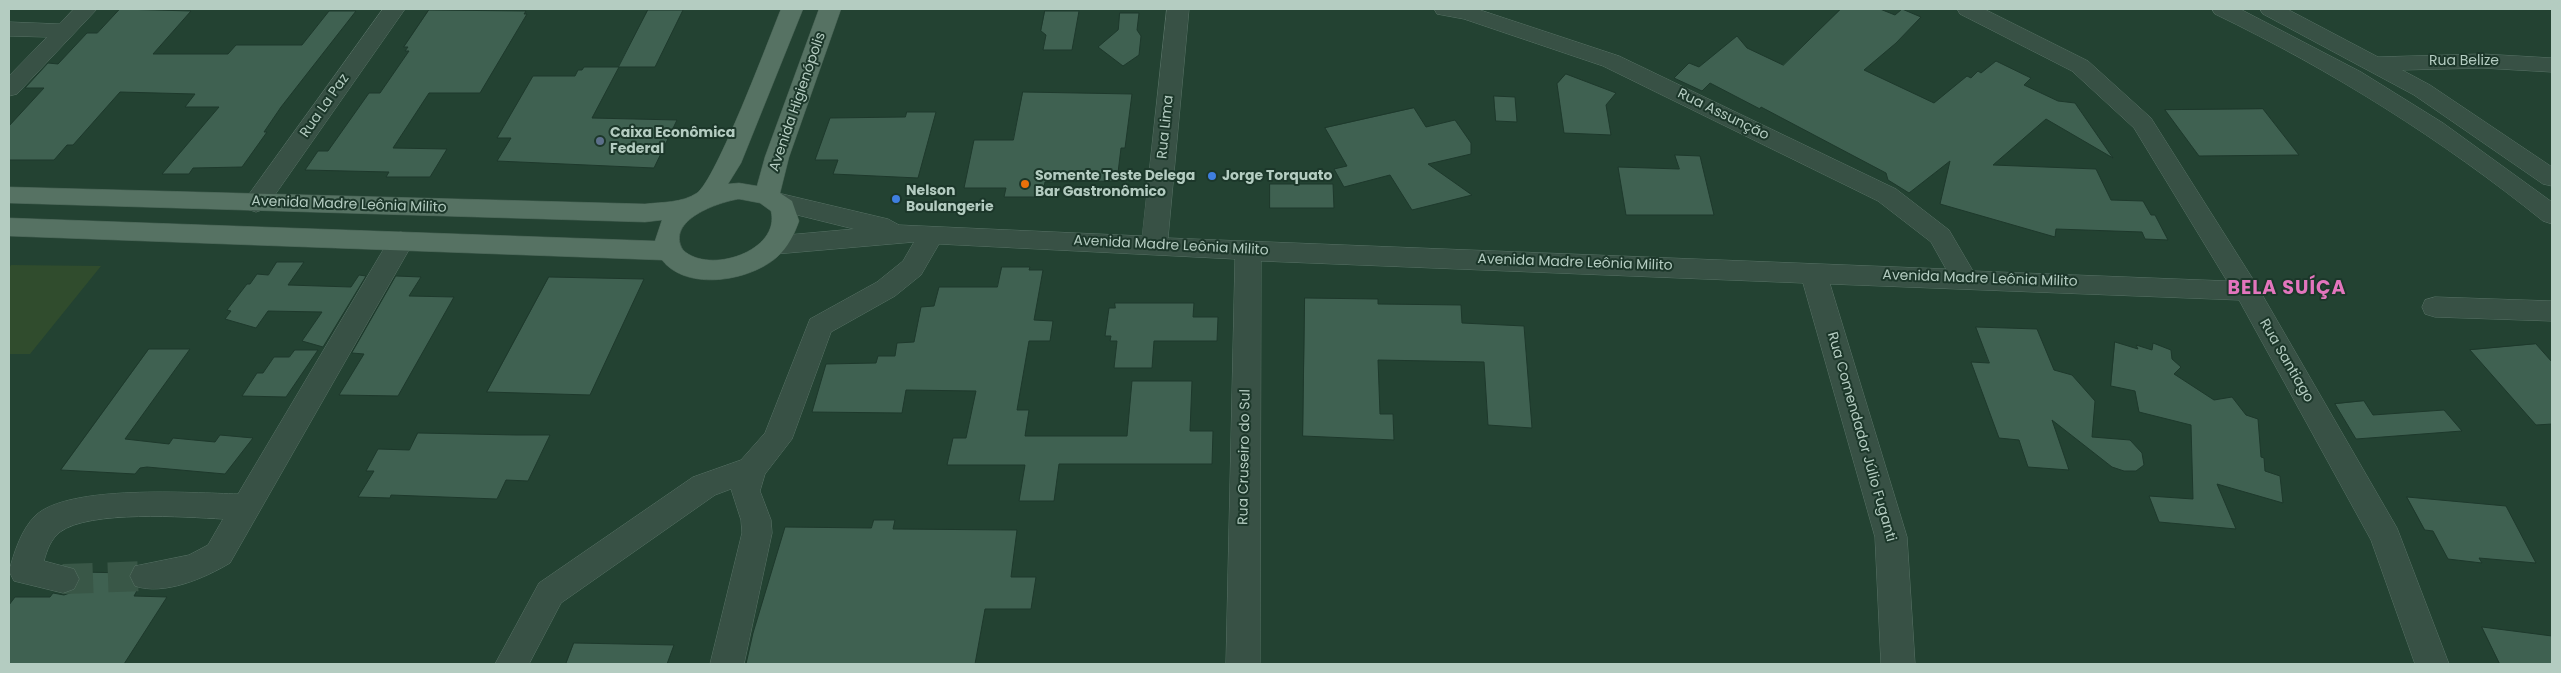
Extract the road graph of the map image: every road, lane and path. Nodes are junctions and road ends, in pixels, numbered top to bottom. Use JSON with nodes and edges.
{"nodes":[{"id":1,"x":86,"y":9,"type":"edge"},
{"id":2,"x":394,"y":9,"type":"edge"},
{"id":3,"x":792,"y":9,"type":"edge"},
{"id":4,"x":830,"y":9,"type":"edge"},
{"id":5,"x":1178,"y":9,"type":"edge"},
{"id":6,"x":1445,"y":9,"type":"edge"},
{"id":7,"x":1968,"y":9,"type":"edge"},
{"id":8,"x":2223,"y":9,"type":"edge"},
{"id":9,"x":2272,"y":9,"type":"edge"},
{"id":10,"x":9,"y":29,"type":"edge"},
{"id":11,"x":64,"y":31,"type":"junction"},
{"id":12,"x":2375,"y":64,"type":"junction"},
{"id":13,"x":2552,"y":65,"type":"edge"},
{"id":14,"x":9,"y":89,"type":"edge"},
{"id":15,"x":2550,"y":175,"type":"edge"},
{"id":16,"x":2511,"y":180,"type":"junction"},
{"id":17,"x":9,"y":195,"type":"edge"},
{"id":18,"x":772,"y":199,"type":"junction"},
{"id":19,"x":256,"y":203,"type":"junction"},
{"id":20,"x":698,"y":203,"type":"junction"},
{"id":21,"x":2552,"y":215,"type":"edge"},
{"id":22,"x":9,"y":228,"type":"edge"},
{"id":23,"x":904,"y":233,"type":"junction"},
{"id":24,"x":932,"y":234,"type":"junction"},
{"id":25,"x":401,"y":241,"type":"junction"},
{"id":26,"x":776,"y":245,"type":"junction"},
{"id":27,"x":1154,"y":245,"type":"junction"},
{"id":28,"x":1248,"y":250,"type":"junction"},
{"id":29,"x":669,"y":251,"type":"junction"},
{"id":30,"x":1813,"y":272,"type":"junction"},
{"id":31,"x":1965,"y":278,"type":"junction"},
{"id":32,"x":2247,"y":292,"type":"junction"},
{"id":33,"x":2435,"y":307,"type":"dead end"},
{"id":34,"x":2552,"y":311,"type":"edge"},
{"id":35,"x":752,"y":469,"type":"junction"},
{"id":36,"x":246,"y":508,"type":"junction"},
{"id":37,"x":146,"y":576,"type":"tunnel mouth"},
{"id":38,"x":62,"y":579,"type":"tunnel mouth"},
{"id":39,"x":512,"y":664,"type":"edge"},
{"id":40,"x":727,"y":664,"type":"edge"},
{"id":41,"x":1243,"y":664,"type":"edge"},
{"id":42,"x":1898,"y":664,"type":"edge"},
{"id":43,"x":2432,"y":664,"type":"edge"}],
"edges":[{"from":1,"to":11,"type":"street"},
{"from":2,"to":19,"type":"street","name":"Rua La Paz"},
{"from":3,"to":20,"type":"main road"},
{"from":4,"to":18,"type":"main road","name":"Avenida Higienópolis"},
{"from":5,"to":27,"type":"street","name":"Rua Lima"},
{"from":6,"to":31,"type":"street","name":"Rua Assunção"},
{"from":7,"to":32,"type":"street","name":"Rua Santiago"},
{"from":8,"to":16,"type":"street"},
{"from":9,"to":12,"type":"street"},
{"from":10,"to":11,"type":"street"},
{"from":11,"to":14,"type":"street"},
{"from":12,"to":13,"type":"street","name":"Rua Belize"},
{"from":12,"to":15,"type":"street"},
{"from":15,"to":16,"type":"street"},
{"from":16,"to":21,"type":"street"},
{"from":17,"to":19,"type":"main road","name":"Avenida Madre Leônia Milito"},
{"from":18,"to":20,"type":"main road"},
{"from":18,"to":23,"type":"street","name":"Avenida Madre Leônia Milito"},
{"from":18,"to":26,"type":"main road"},
{"from":19,"to":20,"type":"main road","name":"Avenida Madre Leônia Milito"},
{"from":20,"to":29,"type":"main road"},
{"from":22,"to":25,"type":"main road"},
{"from":23,"to":24,"type":"street","name":"Avenida Madre Leônia Milito"},
{"from":23,"to":26,"type":"street","name":"Avenida Madre Leônia Milito"},
{"from":24,"to":27,"type":"street","name":"Avenida Madre Leônia Milito"},
{"from":24,"to":35,"type":"street"},
{"from":25,"to":29,"type":"main road"},
{"from":25,"to":36,"type":"street"},
{"from":26,"to":29,"type":"main road"},
{"from":27,"to":28,"type":"street","name":"Avenida Madre Leônia Milito"},
{"from":28,"to":30,"type":"street","name":"Avenida Madre Leônia Milito"},
{"from":28,"to":41,"type":"street","name":"Rua Cruseiro do Sul"},
{"from":30,"to":31,"type":"street","name":"Avenida Madre Leônia Milito"},
{"from":30,"to":42,"type":"street","name":"Rua Comendador Júlio Fuganti"},
{"from":31,"to":32,"type":"street","name":"Avenida Madre Leônia Milito"},
{"from":32,"to":43,"type":"street","name":"Rua Santiago"},
{"from":33,"to":34,"type":"street"},
{"from":35,"to":39,"type":"street"},
{"from":35,"to":40,"type":"street"},
{"from":36,"to":37,"type":"street"},
{"from":36,"to":38,"type":"street"}]}
